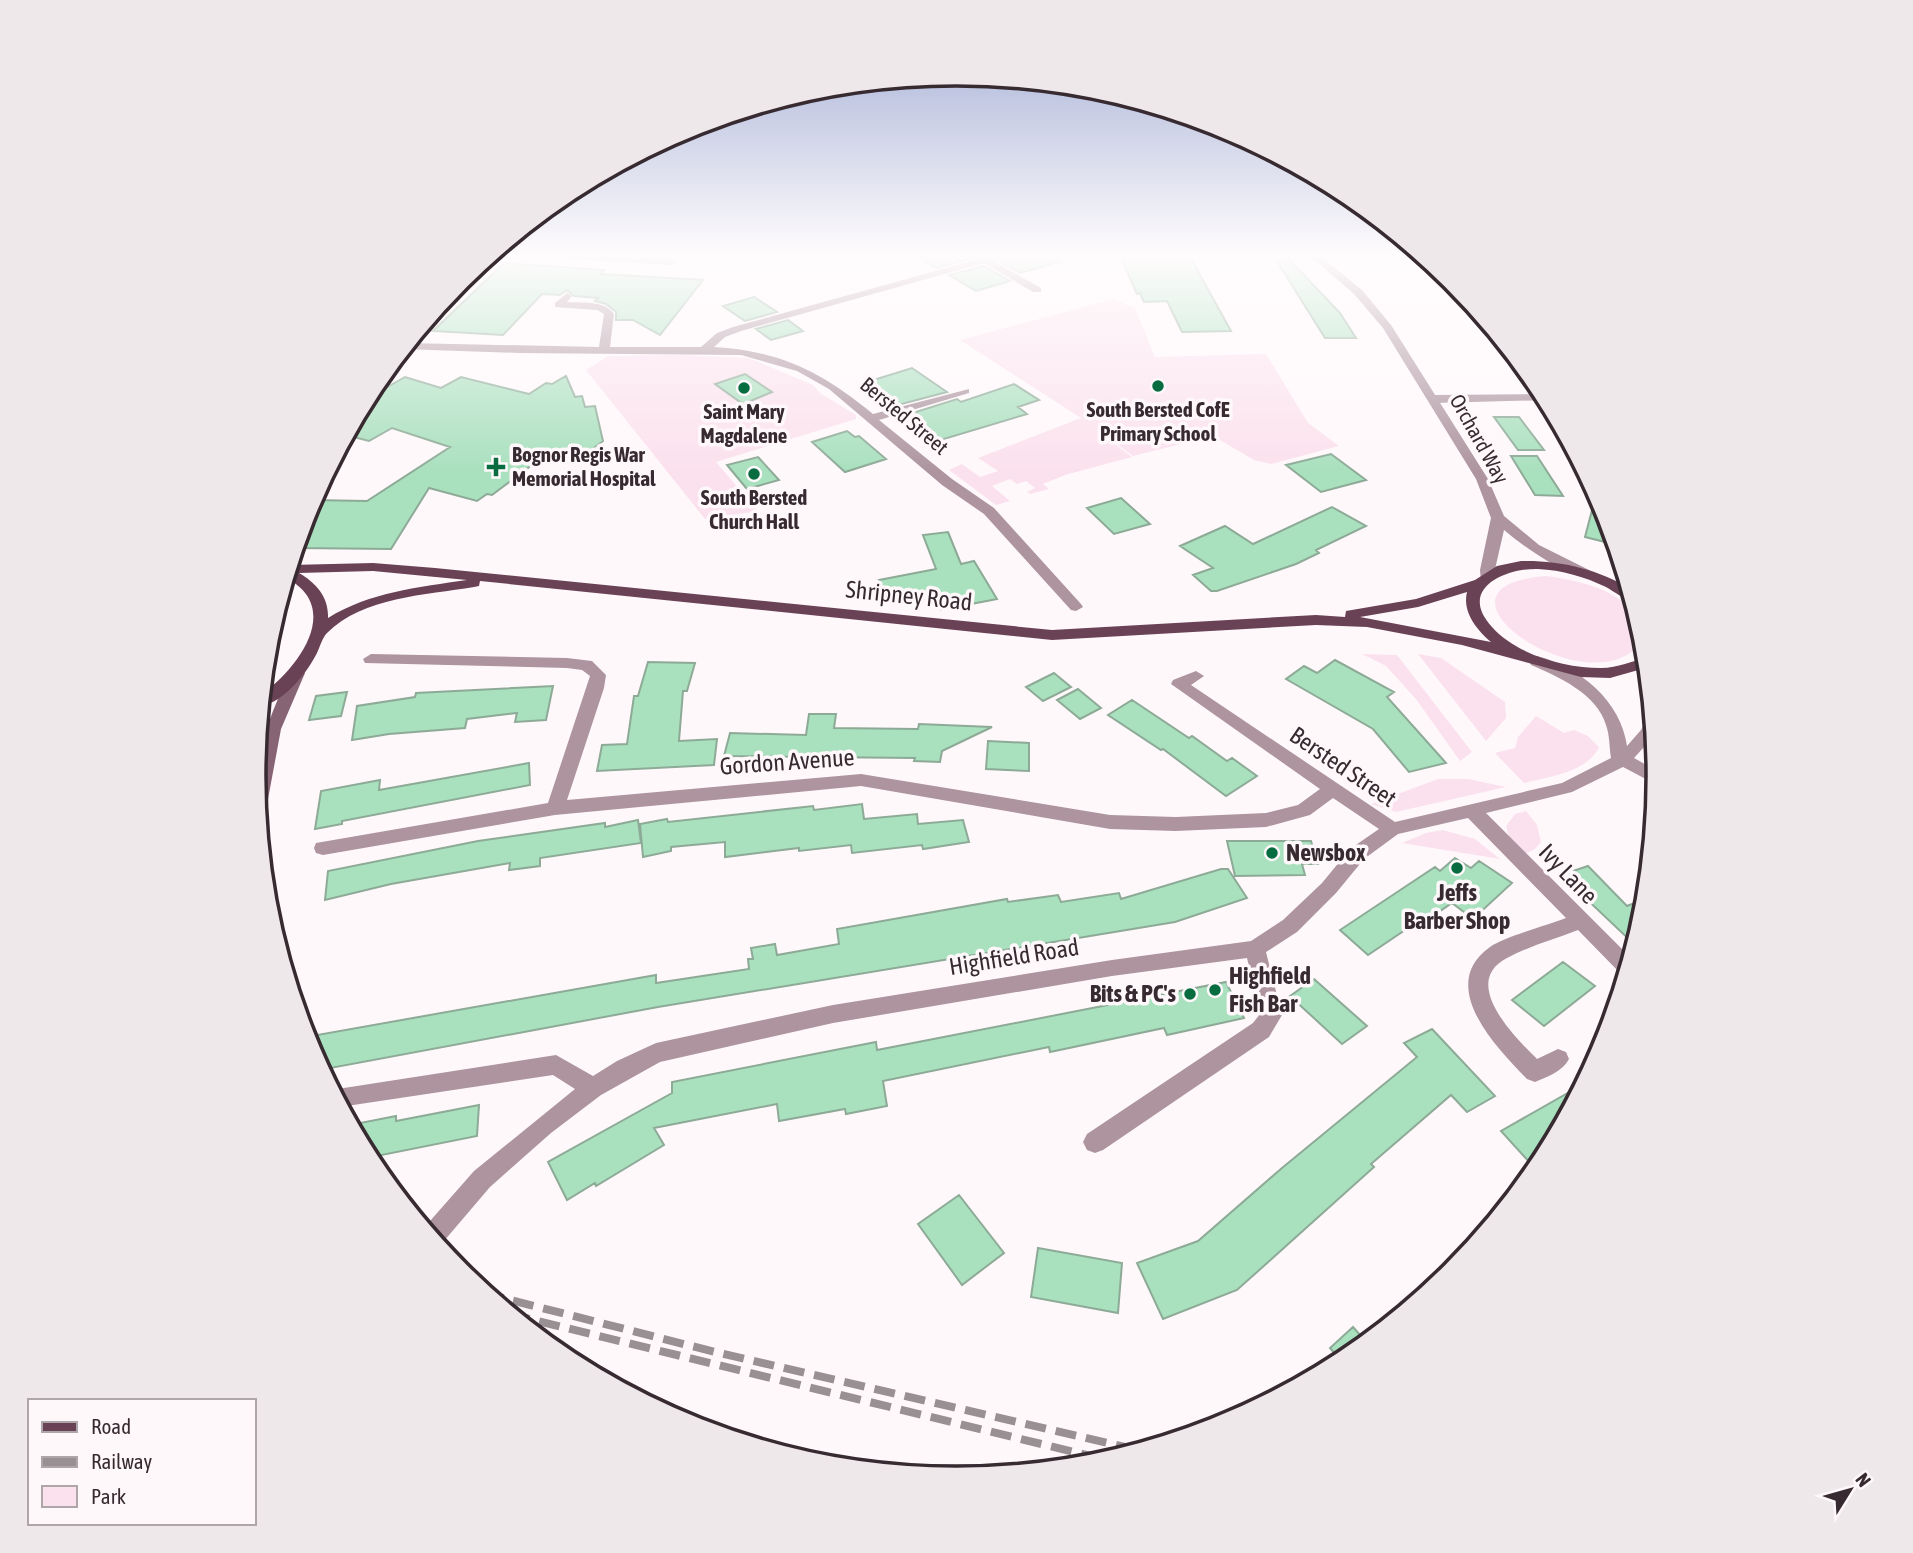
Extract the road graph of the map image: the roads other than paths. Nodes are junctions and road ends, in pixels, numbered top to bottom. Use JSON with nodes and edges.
{"nodes":[{"id":1,"x":607,"y":327,"type":"edge"},
{"id":2,"x":742,"y":327,"type":"edge"},
{"id":3,"x":1385,"y":327,"type":"edge"},
{"id":4,"x":416,"y":346,"type":"edge"},
{"id":5,"x":604,"y":350,"type":"junction"},
{"id":6,"x":704,"y":350,"type":"junction"},
{"id":7,"x":965,"y":391,"type":"dead end"},
{"id":8,"x":1534,"y":397,"type":"edge"},
{"id":9,"x":1434,"y":399,"type":"junction"},
{"id":10,"x":872,"y":418,"type":"junction"},
{"id":11,"x":1498,"y":518,"type":"junction"},
{"id":12,"x":297,"y":571,"type":"edge"},
{"id":13,"x":1586,"y":574,"type":"junction"},
{"id":14,"x":295,"y":576,"type":"edge"},
{"id":15,"x":498,"y":579,"type":"junction"},
{"id":16,"x":1483,"y":580,"type":"junction"},
{"id":17,"x":1605,"y":581,"type":"junction"},
{"id":18,"x":1620,"y":583,"type":"edge"},
{"id":19,"x":1622,"y":591,"type":"edge"},
{"id":20,"x":1076,"y":607,"type":"dead end"},
{"id":21,"x":1316,"y":620,"type":"junction"},
{"id":22,"x":317,"y":633,"type":"junction"},
{"id":23,"x":1529,"y":658,"type":"junction"},
{"id":24,"x":371,"y":659,"type":"dead end"},
{"id":25,"x":1638,"y":666,"type":"edge"},
{"id":26,"x":297,"y":673,"type":"junction"},
{"id":27,"x":1196,"y":676,"type":"dead end"},
{"id":28,"x":271,"y":694,"type":"edge"},
{"id":29,"x":1646,"y":737,"type":"edge"},
{"id":30,"x":1620,"y":758,"type":"junction"},
{"id":31,"x":266,"y":762,"type":"edge"},
{"id":32,"x":1647,"y":773,"type":"edge"},
{"id":33,"x":1331,"y":790,"type":"junction"},
{"id":34,"x":555,"y":808,"type":"junction"},
{"id":35,"x":1473,"y":811,"type":"junction"},
{"id":36,"x":1392,"y":830,"type":"junction"},
{"id":37,"x":323,"y":848,"type":"dead end"},
{"id":38,"x":1579,"y":921,"type":"junction"},
{"id":39,"x":1255,"y":949,"type":"junction"},
{"id":40,"x":1622,"y":962,"type":"edge"},
{"id":41,"x":1558,"y":1059,"type":"dead end"},
{"id":42,"x":593,"y":1087,"type":"junction"},
{"id":43,"x":345,"y":1097,"type":"edge"},
{"id":44,"x":1095,"y":1142,"type":"dead end"},
{"id":45,"x":437,"y":1232,"type":"edge"}],
"edges":[{"from":1,"to":5,"type":"street"},
{"from":2,"to":6,"type":"street"},
{"from":3,"to":9,"type":"street","name":"Orchard Way"},
{"from":4,"to":5,"type":"street","name":"Bersted Street"},
{"from":5,"to":6,"type":"street","name":"Bersted Street"},
{"from":6,"to":10,"type":"street","name":"Bersted Street"},
{"from":7,"to":10,"type":"street"},
{"from":8,"to":9,"type":"street"},
{"from":9,"to":11,"type":"street","name":"Orchard Way"},
{"from":10,"to":20,"type":"street","name":"Bersted Street"},
{"from":11,"to":13,"type":"street"},
{"from":11,"to":16,"type":"street"},
{"from":12,"to":15,"type":"main road","name":"Shripney Road"},
{"from":13,"to":16,"type":"main road","name":"Shripney Road"},
{"from":13,"to":17,"type":"main road","name":"Shripney Road"},
{"from":14,"to":22,"type":"main road"},
{"from":15,"to":21,"type":"main road","name":"Shripney Road"},
{"from":15,"to":22,"type":"main road","name":"Shripney Road"},
{"from":16,"to":21,"type":"main road","name":"Shripney Road"},
{"from":16,"to":23,"type":"main road","name":"Shripney Road"},
{"from":17,"to":18,"type":"main road","name":"Shripney Road"},
{"from":17,"to":19,"type":"main road","name":"Shripney Road"},
{"from":21,"to":23,"type":"main road","name":"Shripney Road"},
{"from":22,"to":26,"type":"main road"},
{"from":23,"to":25,"type":"main road","name":"Shripney Road"},
{"from":23,"to":30,"type":"street"},
{"from":24,"to":34,"type":"street"},
{"from":26,"to":28,"type":"main road"},
{"from":26,"to":31,"type":"main road"},
{"from":27,"to":33,"type":"street","name":"Bersted Street"},
{"from":29,"to":30,"type":"street","name":"Highfield Road"},
{"from":30,"to":32,"type":"street"},
{"from":30,"to":35,"type":"street","name":"Highfield Road"},
{"from":33,"to":34,"type":"street","name":"Gordon Avenue"},
{"from":33,"to":36,"type":"street","name":"Bersted Street"},
{"from":34,"to":37,"type":"street","name":"Gordon Avenue"},
{"from":35,"to":36,"type":"street","name":"Highfield Road"},
{"from":35,"to":38,"type":"street","name":"Ivy Lane"},
{"from":36,"to":39,"type":"street","name":"Highfield Road"},
{"from":38,"to":40,"type":"street","name":"Ivy Lane"},
{"from":38,"to":41,"type":"street"},
{"from":39,"to":42,"type":"street","name":"Highfield Road"},
{"from":39,"to":44,"type":"street"},
{"from":42,"to":43,"type":"street"},
{"from":42,"to":45,"type":"street","name":"Highfield Road"}]}
